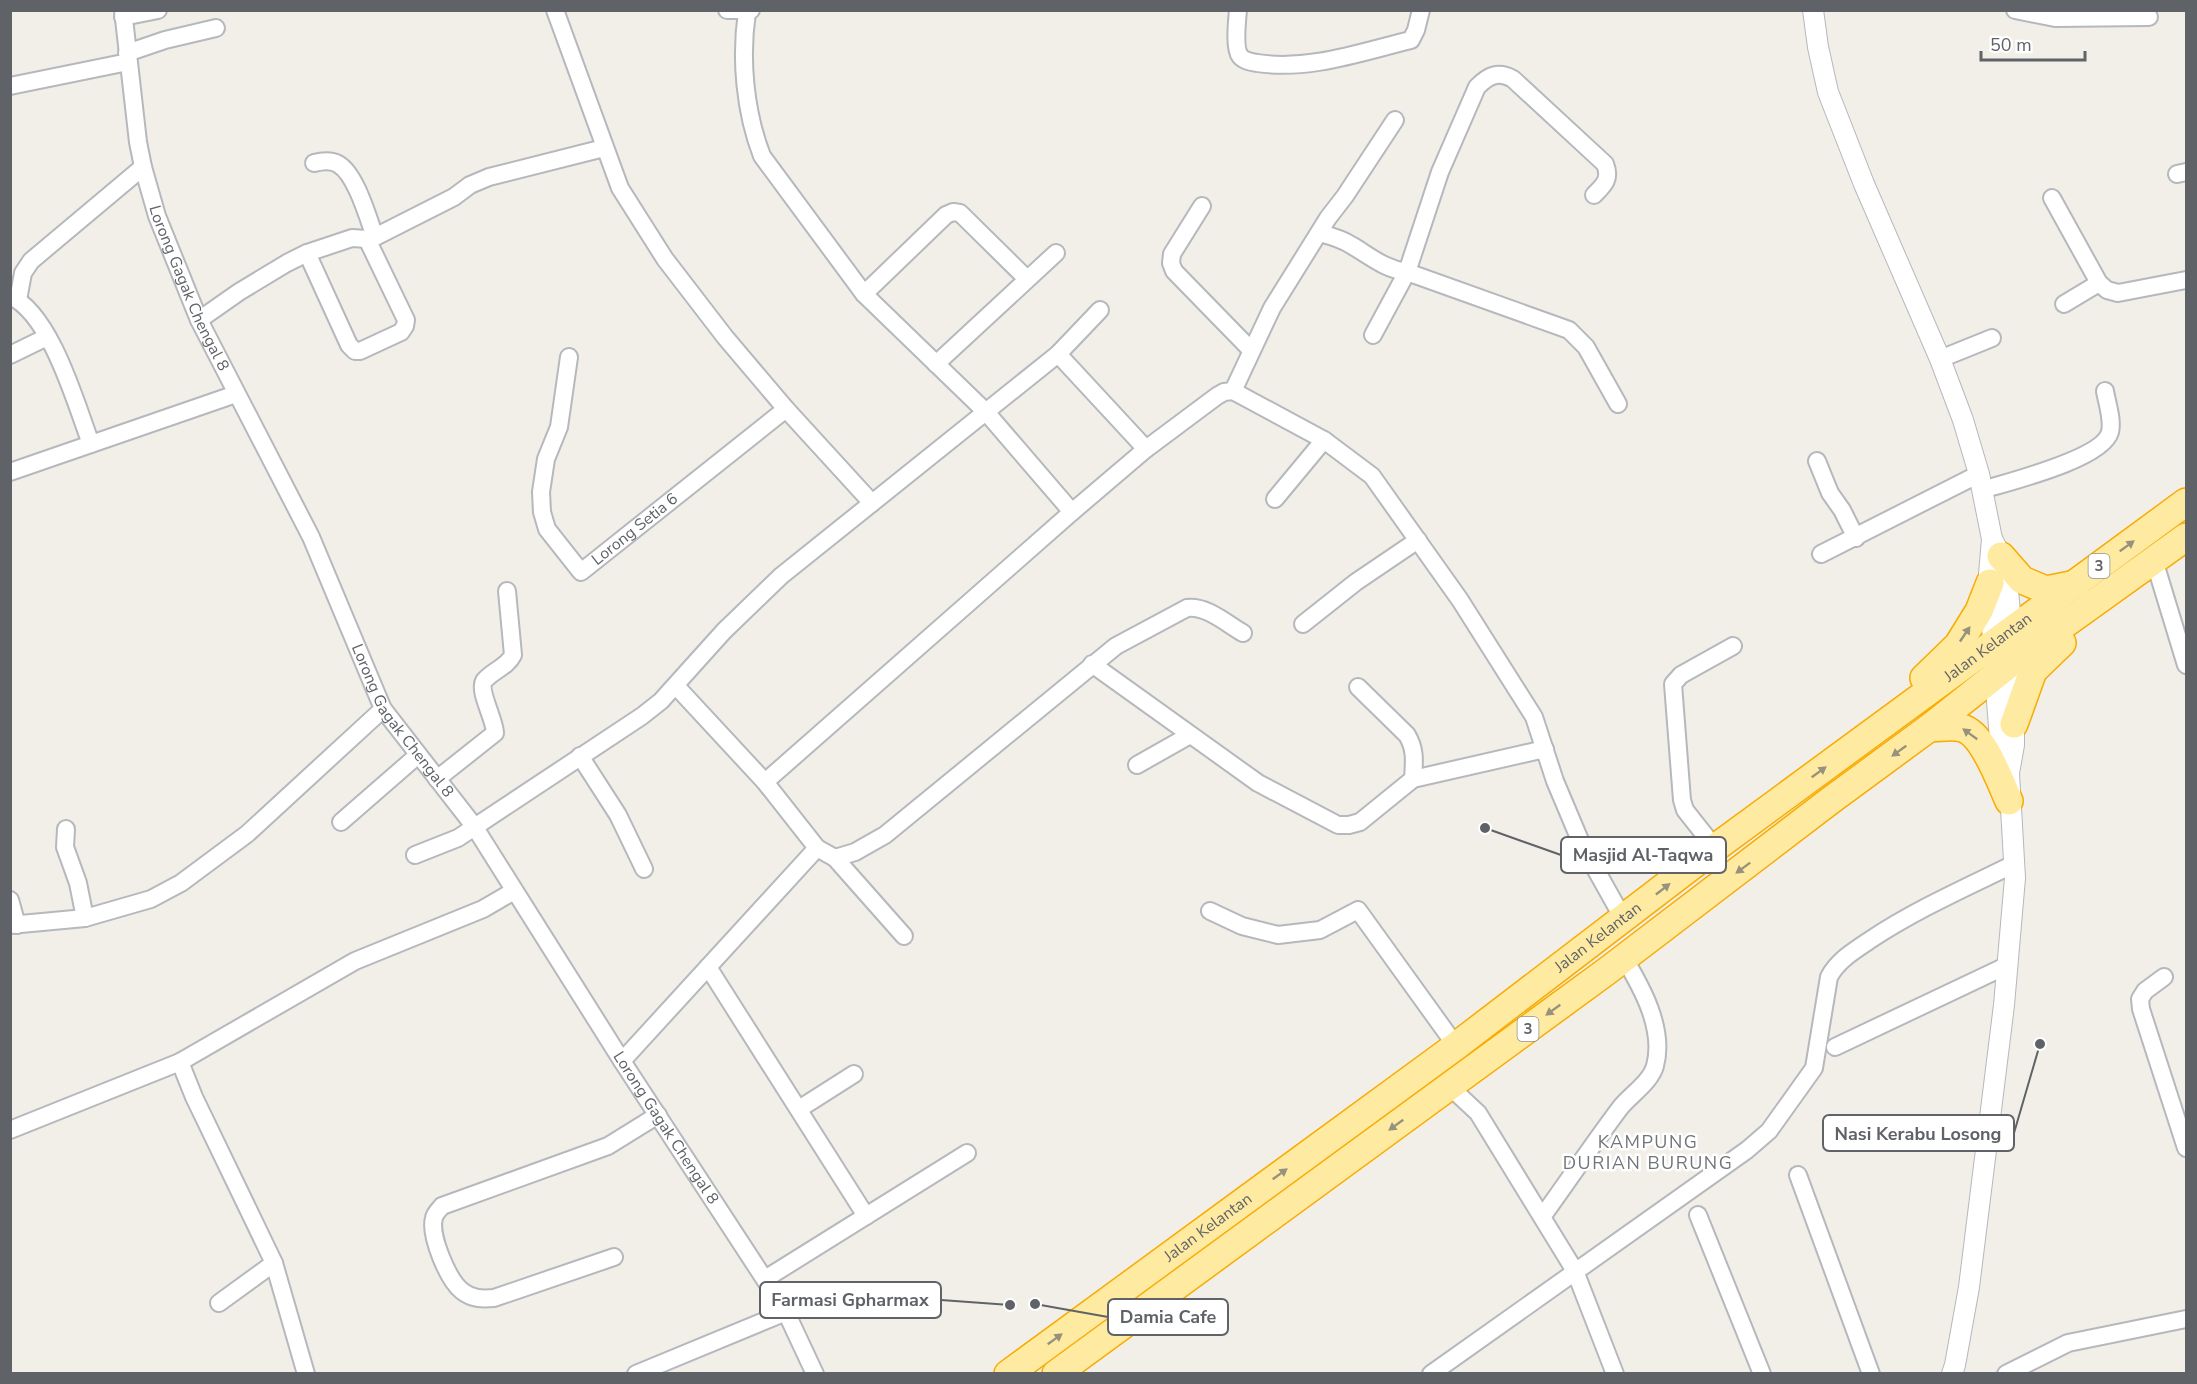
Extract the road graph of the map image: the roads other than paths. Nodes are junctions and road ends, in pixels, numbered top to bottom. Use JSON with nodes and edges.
{"nodes":[{"id":1,"x":158,"y":10,"type":"edge"},
{"id":2,"x":555,"y":10,"type":"edge"},
{"id":3,"x":727,"y":10,"type":"edge"},
{"id":4,"x":1238,"y":10,"type":"edge"},
{"id":5,"x":1420,"y":10,"type":"edge"},
{"id":6,"x":1814,"y":10,"type":"edge"},
{"id":7,"x":2015,"y":10,"type":"edge"},
{"id":8,"x":749,"y":11,"type":"edge"},
{"id":9,"x":123,"y":14,"type":"edge"},
{"id":10,"x":2149,"y":17,"type":"dead end"},
{"id":11,"x":216,"y":28,"type":"dead end"},
{"id":12,"x":128,"y":57,"type":"junction"},
{"id":13,"x":10,"y":86,"type":"edge"},
{"id":14,"x":1395,"y":120,"type":"dead end"},
{"id":15,"x":604,"y":148,"type":"junction"},
{"id":16,"x":314,"y":163,"type":"dead end"},
{"id":17,"x":143,"y":166,"type":"junction"},
{"id":18,"x":1594,"y":195,"type":"dead end"},
{"id":19,"x":2052,"y":198,"type":"dead end"},
{"id":20,"x":1203,"y":206,"type":"dead end"},
{"id":21,"x":1320,"y":233,"type":"junction"},
{"id":22,"x":371,"y":238,"type":"junction"},
{"id":23,"x":307,"y":253,"type":"junction"},
{"id":24,"x":1056,"y":253,"type":"dead end"},
{"id":25,"x":1407,"y":272,"type":"junction"},
{"id":26,"x":1027,"y":279,"type":"junction"},
{"id":27,"x":2187,"y":280,"type":"edge"},
{"id":28,"x":2099,"y":284,"type":"junction"},
{"id":29,"x":864,"y":294,"type":"junction"},
{"id":30,"x":14,"y":298,"type":"edge"},
{"id":31,"x":2064,"y":304,"type":"dead end"},
{"id":32,"x":1100,"y":310,"type":"dead end"},
{"id":33,"x":205,"y":315,"type":"junction"},
{"id":34,"x":1373,"y":335,"type":"dead end"},
{"id":35,"x":47,"y":337,"type":"junction"},
{"id":36,"x":1992,"y":338,"type":"dead end"},
{"id":37,"x":1251,"y":350,"type":"junction"},
{"id":38,"x":1058,"y":354,"type":"junction"},
{"id":39,"x":10,"y":355,"type":"edge"},
{"id":40,"x":569,"y":357,"type":"dead end"},
{"id":41,"x":1941,"y":359,"type":"junction"},
{"id":42,"x":936,"y":364,"type":"junction"},
{"id":43,"x":1233,"y":391,"type":"junction"},
{"id":44,"x":2105,"y":391,"type":"dead end"},
{"id":45,"x":236,"y":394,"type":"junction"},
{"id":46,"x":1618,"y":404,"type":"dead end"},
{"id":47,"x":786,"y":409,"type":"junction"},
{"id":48,"x":986,"y":412,"type":"junction"},
{"id":49,"x":1324,"y":440,"type":"junction"},
{"id":50,"x":91,"y":444,"type":"junction"},
{"id":51,"x":1146,"y":449,"type":"junction"},
{"id":52,"x":1817,"y":461,"type":"dead end"},
{"id":53,"x":10,"y":472,"type":"edge"},
{"id":54,"x":1981,"y":482,"type":"junction"},
{"id":55,"x":1275,"y":499,"type":"dead end"},
{"id":56,"x":2187,"y":502,"type":"edge"},
{"id":57,"x":872,"y":503,"type":"junction"},
{"id":58,"x":1072,"y":512,"type":"junction"},
{"id":59,"x":2187,"y":537,"type":"edge"},
{"id":60,"x":1856,"y":538,"type":"junction"},
{"id":61,"x":1418,"y":540,"type":"junction"},
{"id":62,"x":1996,"y":547,"type":"junction"},
{"id":63,"x":1821,"y":554,"type":"dead end"},
{"id":64,"x":2154,"y":560,"type":"junction"},
{"id":65,"x":1990,"y":583,"type":"junction"},
{"id":66,"x":2076,"y":584,"type":"junction"},
{"id":67,"x":2120,"y":585,"type":"junction"},
{"id":68,"x":507,"y":591,"type":"dead end"},
{"id":69,"x":1303,"y":624,"type":"dead end"},
{"id":70,"x":1243,"y":633,"type":"dead end"},
{"id":71,"x":1733,"y":646,"type":"dead end"},
{"id":72,"x":2003,"y":653,"type":"junction"},
{"id":73,"x":1092,"y":664,"type":"junction"},
{"id":74,"x":2187,"y":665,"type":"edge"},
{"id":75,"x":676,"y":686,"type":"junction"},
{"id":76,"x":1358,"y":687,"type":"dead end"},
{"id":77,"x":383,"y":709,"type":"junction"},
{"id":78,"x":2014,"y":724,"type":"junction"},
{"id":79,"x":1929,"y":728,"type":"junction"},
{"id":80,"x":1190,"y":735,"type":"junction"},
{"id":81,"x":1545,"y":749,"type":"junction"},
{"id":82,"x":1850,"y":749,"type":"junction"},
{"id":83,"x":418,"y":755,"type":"junction"},
{"id":84,"x":580,"y":756,"type":"junction"},
{"id":85,"x":1137,"y":765,"type":"dead end"},
{"id":86,"x":2009,"y":773,"type":"junction"},
{"id":87,"x":436,"y":779,"type":"junction"},
{"id":88,"x":1413,"y":779,"type":"junction"},
{"id":89,"x":765,"y":782,"type":"junction"},
{"id":90,"x":2009,"y":801,"type":"junction"},
{"id":91,"x":341,"y":822,"type":"dead end"},
{"id":92,"x":474,"y":826,"type":"junction"},
{"id":93,"x":66,"y":829,"type":"dead end"},
{"id":94,"x":817,"y":848,"type":"junction"},
{"id":95,"x":1715,"y":848,"type":"junction"},
{"id":96,"x":415,"y":855,"type":"dead end"},
{"id":97,"x":835,"y":858,"type":"junction"},
{"id":98,"x":2014,"y":864,"type":"junction"},
{"id":99,"x":644,"y":869,"type":"dead end"},
{"id":100,"x":514,"y":891,"type":"junction"},
{"id":101,"x":10,"y":900,"type":"edge"},
{"id":102,"x":1210,"y":911,"type":"dead end"},
{"id":103,"x":85,"y":918,"type":"junction"},
{"id":104,"x":1624,"y":920,"type":"junction"},
{"id":105,"x":14,"y":925,"type":"edge"},
{"id":106,"x":904,"y":936,"type":"dead end"},
{"id":107,"x":1616,"y":965,"type":"junction"},
{"id":108,"x":2008,"y":965,"type":"junction"},
{"id":109,"x":708,"y":967,"type":"junction"},
{"id":110,"x":1550,"y":976,"type":"junction"},
{"id":111,"x":2164,"y":977,"type":"dead end"},
{"id":112,"x":1456,"y":1046,"type":"junction"},
{"id":113,"x":1835,"y":1047,"type":"dead end"},
{"id":114,"x":622,"y":1061,"type":"junction"},
{"id":115,"x":180,"y":1062,"type":"junction"},
{"id":116,"x":854,"y":1074,"type":"dead end"},
{"id":117,"x":1449,"y":1086,"type":"junction"},
{"id":118,"x":799,"y":1109,"type":"junction"},
{"id":119,"x":658,"y":1115,"type":"junction"},
{"id":120,"x":10,"y":1130,"type":"edge"},
{"id":121,"x":2187,"y":1148,"type":"edge"},
{"id":122,"x":967,"y":1153,"type":"dead end"},
{"id":123,"x":1798,"y":1174,"type":"dead end"},
{"id":124,"x":1698,"y":1215,"type":"dead end"},
{"id":125,"x":866,"y":1216,"type":"junction"},
{"id":126,"x":1542,"y":1217,"type":"junction"},
{"id":127,"x":614,"y":1257,"type":"dead end"},
{"id":128,"x":274,"y":1263,"type":"junction"},
{"id":129,"x":1575,"y":1271,"type":"junction"},
{"id":130,"x":765,"y":1279,"type":"junction"},
{"id":131,"x":219,"y":1303,"type":"dead end"},
{"id":132,"x":786,"y":1312,"type":"junction"},
{"id":133,"x":2187,"y":1319,"type":"edge"},
{"id":134,"x":655,"y":1370,"type":"edge"},
{"id":135,"x":306,"y":1374,"type":"edge"},
{"id":136,"x":636,"y":1374,"type":"edge"},
{"id":137,"x":815,"y":1374,"type":"edge"},
{"id":138,"x":1008,"y":1374,"type":"edge"},
{"id":139,"x":1056,"y":1374,"type":"edge"},
{"id":140,"x":1431,"y":1374,"type":"edge"},
{"id":141,"x":1615,"y":1374,"type":"edge"},
{"id":142,"x":1762,"y":1374,"type":"edge"},
{"id":143,"x":1871,"y":1374,"type":"edge"},
{"id":144,"x":1952,"y":1374,"type":"edge"},
{"id":145,"x":2006,"y":1374,"type":"edge"}],
"edges":[{"from":1,"to":9,"type":"street"},
{"from":2,"to":15,"type":"street"},
{"from":3,"to":8,"type":"street"},
{"from":4,"to":5,"type":"street"},
{"from":6,"to":41,"type":"street"},
{"from":7,"to":10,"type":"street"},
{"from":8,"to":29,"type":"street"},
{"from":9,"to":12,"type":"street","name":"Lorong Gagak Chengal 8"},
{"from":11,"to":12,"type":"street"},
{"from":12,"to":13,"type":"street"},
{"from":12,"to":17,"type":"street","name":"Lorong Gagak Chengal 8"},
{"from":14,"to":21,"type":"street"},
{"from":15,"to":22,"type":"street"},
{"from":15,"to":47,"type":"street"},
{"from":16,"to":22,"type":"street"},
{"from":17,"to":30,"type":"street"},
{"from":17,"to":33,"type":"street","name":"Lorong Gagak Chengal 8"},
{"from":18,"to":25,"type":"street"},
{"from":19,"to":28,"type":"street"},
{"from":20,"to":37,"type":"street"},
{"from":21,"to":25,"type":"street"},
{"from":21,"to":37,"type":"street"},
{"from":22,"to":23,"type":"street"},
{"from":22,"to":23,"type":"street"},
{"from":23,"to":33,"type":"street"},
{"from":24,"to":26,"type":"street"},
{"from":25,"to":34,"type":"street"},
{"from":25,"to":46,"type":"street"},
{"from":26,"to":29,"type":"street"},
{"from":26,"to":42,"type":"street"},
{"from":27,"to":28,"type":"street"},
{"from":28,"to":31,"type":"street"},
{"from":29,"to":42,"type":"street"},
{"from":30,"to":35,"type":"street"},
{"from":32,"to":38,"type":"street"},
{"from":33,"to":45,"type":"street","name":"Lorong Gagak Chengal 8"},
{"from":35,"to":39,"type":"street"},
{"from":35,"to":50,"type":"street"},
{"from":36,"to":41,"type":"street"},
{"from":37,"to":43,"type":"street"},
{"from":38,"to":48,"type":"street"},
{"from":38,"to":51,"type":"street"},
{"from":40,"to":47,"type":"street","name":"Lorong Setia 6"},
{"from":41,"to":54,"type":"street"},
{"from":42,"to":48,"type":"street"},
{"from":43,"to":49,"type":"street"},
{"from":43,"to":51,"type":"street"},
{"from":44,"to":54,"type":"street"},
{"from":45,"to":50,"type":"street"},
{"from":45,"to":77,"type":"street","name":"Lorong Gagak Chengal 8"},
{"from":47,"to":57,"type":"street"},
{"from":48,"to":57,"type":"street"},
{"from":48,"to":58,"type":"street"},
{"from":49,"to":55,"type":"street"},
{"from":49,"to":61,"type":"street"},
{"from":50,"to":53,"type":"street"},
{"from":51,"to":58,"type":"street"},
{"from":52,"to":60,"type":"street"},
{"from":54,"to":60,"type":"street"},
{"from":54,"to":62,"type":"street"},
{"from":66,"to":56,"type":"highway","name":"Jalan Kelantan","number":"3","one_way":true},
{"from":57,"to":75,"type":"street"},
{"from":58,"to":89,"type":"street"},
{"from":59,"to":64,"type":"highway","name":"Jalan Kelantan","number":"3"},
{"from":60,"to":63,"type":"street"},
{"from":61,"to":69,"type":"street"},
{"from":61,"to":81,"type":"street"},
{"from":62,"to":65,"type":"street"},
{"from":62,"to":66,"type":"highway"},
{"from":62,"to":72,"type":"street"},
{"from":64,"to":67,"type":"highway","name":"Jalan Kelantan","number":"3"},
{"from":64,"to":74,"type":"street"},
{"from":65,"to":72,"type":"street"},
{"from":82,"to":65,"type":"highway","one_way":true},
{"from":66,"to":72,"type":"highway","name":"Jalan Kelantan","number":"3"},
{"from":67,"to":72,"type":"highway","name":"Jalan Kelantan","number":"3"},
{"from":67,"to":78,"type":"highway"},
{"from":68,"to":87,"type":"street"},
{"from":70,"to":73,"type":"street"},
{"from":71,"to":95,"type":"street"},
{"from":72,"to":78,"type":"street"},
{"from":72,"to":79,"type":"highway","name":"Jalan Kelantan","number":"3"},
{"from":72,"to":82,"type":"highway","name":"Jalan Kelantan","number":"3"},
{"from":72,"to":86,"type":"street"},
{"from":73,"to":80,"type":"street"},
{"from":73,"to":97,"type":"street"},
{"from":75,"to":84,"type":"street"},
{"from":75,"to":89,"type":"street"},
{"from":76,"to":88,"type":"street"},
{"from":77,"to":83,"type":"street","name":"Lorong Gagak Chengal 8"},
{"from":77,"to":103,"type":"street"},
{"from":78,"to":86,"type":"street"},
{"from":90,"to":79,"type":"highway","one_way":true},
{"from":79,"to":107,"type":"highway","name":"Jalan Kelantan","number":"3","one_way":true},
{"from":80,"to":85,"type":"street"},
{"from":80,"to":88,"type":"street"},
{"from":81,"to":88,"type":"street"},
{"from":81,"to":104,"type":"street"},
{"from":95,"to":82,"type":"highway","name":"Jalan Kelantan","number":"3","one_way":true},
{"from":83,"to":87,"type":"street","name":"Lorong Gagak Chengal 8"},
{"from":83,"to":91,"type":"street"},
{"from":84,"to":92,"type":"street"},
{"from":84,"to":99,"type":"street"},
{"from":86,"to":90,"type":"street"},
{"from":87,"to":92,"type":"street","name":"Lorong Gagak Chengal 8"},
{"from":89,"to":94,"type":"street"},
{"from":90,"to":98,"type":"street"},
{"from":92,"to":96,"type":"street"},
{"from":92,"to":100,"type":"street","name":"Lorong Gagak Chengal 8"},
{"from":93,"to":103,"type":"street"},
{"from":94,"to":97,"type":"street"},
{"from":94,"to":109,"type":"street"},
{"from":104,"to":95,"type":"highway","name":"Jalan Kelantan","number":"3","one_way":true},
{"from":97,"to":106,"type":"street"},
{"from":98,"to":108,"type":"street"},
{"from":98,"to":129,"type":"street"},
{"from":100,"to":114,"type":"street","name":"Lorong Gagak Chengal 8"},
{"from":100,"to":115,"type":"street"},
{"from":101,"to":105,"type":"street"},
{"from":102,"to":112,"type":"street"},
{"from":103,"to":105,"type":"street"},
{"from":104,"to":110,"type":"highway","name":"Jalan Kelantan","number":"3"},
{"from":107,"to":110,"type":"highway"},
{"from":107,"to":117,"type":"highway","name":"Jalan Kelantan","number":"3","one_way":true},
{"from":107,"to":126,"type":"street"},
{"from":108,"to":113,"type":"street"},
{"from":108,"to":144,"type":"street"},
{"from":109,"to":114,"type":"street"},
{"from":109,"to":118,"type":"street"},
{"from":110,"to":112,"type":"highway","name":"Jalan Kelantan","number":"3"},
{"from":111,"to":121,"type":"street"},
{"from":138,"to":112,"type":"highway","name":"Jalan Kelantan","number":"3","one_way":true},
{"from":114,"to":119,"type":"street","name":"Lorong Gagak Chengal 8"},
{"from":115,"to":120,"type":"street"},
{"from":115,"to":128,"type":"street"},
{"from":116,"to":118,"type":"street"},
{"from":117,"to":126,"type":"street"},
{"from":117,"to":139,"type":"highway","name":"Jalan Kelantan","number":"3","one_way":true},
{"from":118,"to":125,"type":"street"},
{"from":119,"to":127,"type":"street"},
{"from":119,"to":130,"type":"street","name":"Lorong Gagak Chengal 8"},
{"from":122,"to":125,"type":"street"},
{"from":123,"to":143,"type":"street"},
{"from":124,"to":142,"type":"street"},
{"from":125,"to":130,"type":"street"},
{"from":126,"to":129,"type":"street"},
{"from":128,"to":131,"type":"street"},
{"from":128,"to":135,"type":"street"},
{"from":129,"to":140,"type":"street"},
{"from":129,"to":141,"type":"street"},
{"from":130,"to":132,"type":"street","name":"Lorong Gagak Chengal 8"},
{"from":132,"to":134,"type":"street"},
{"from":132,"to":137,"type":"street","name":"Lorong Gagak Chengal 8"},
{"from":133,"to":145,"type":"street"},
{"from":134,"to":136,"type":"street"}]}
